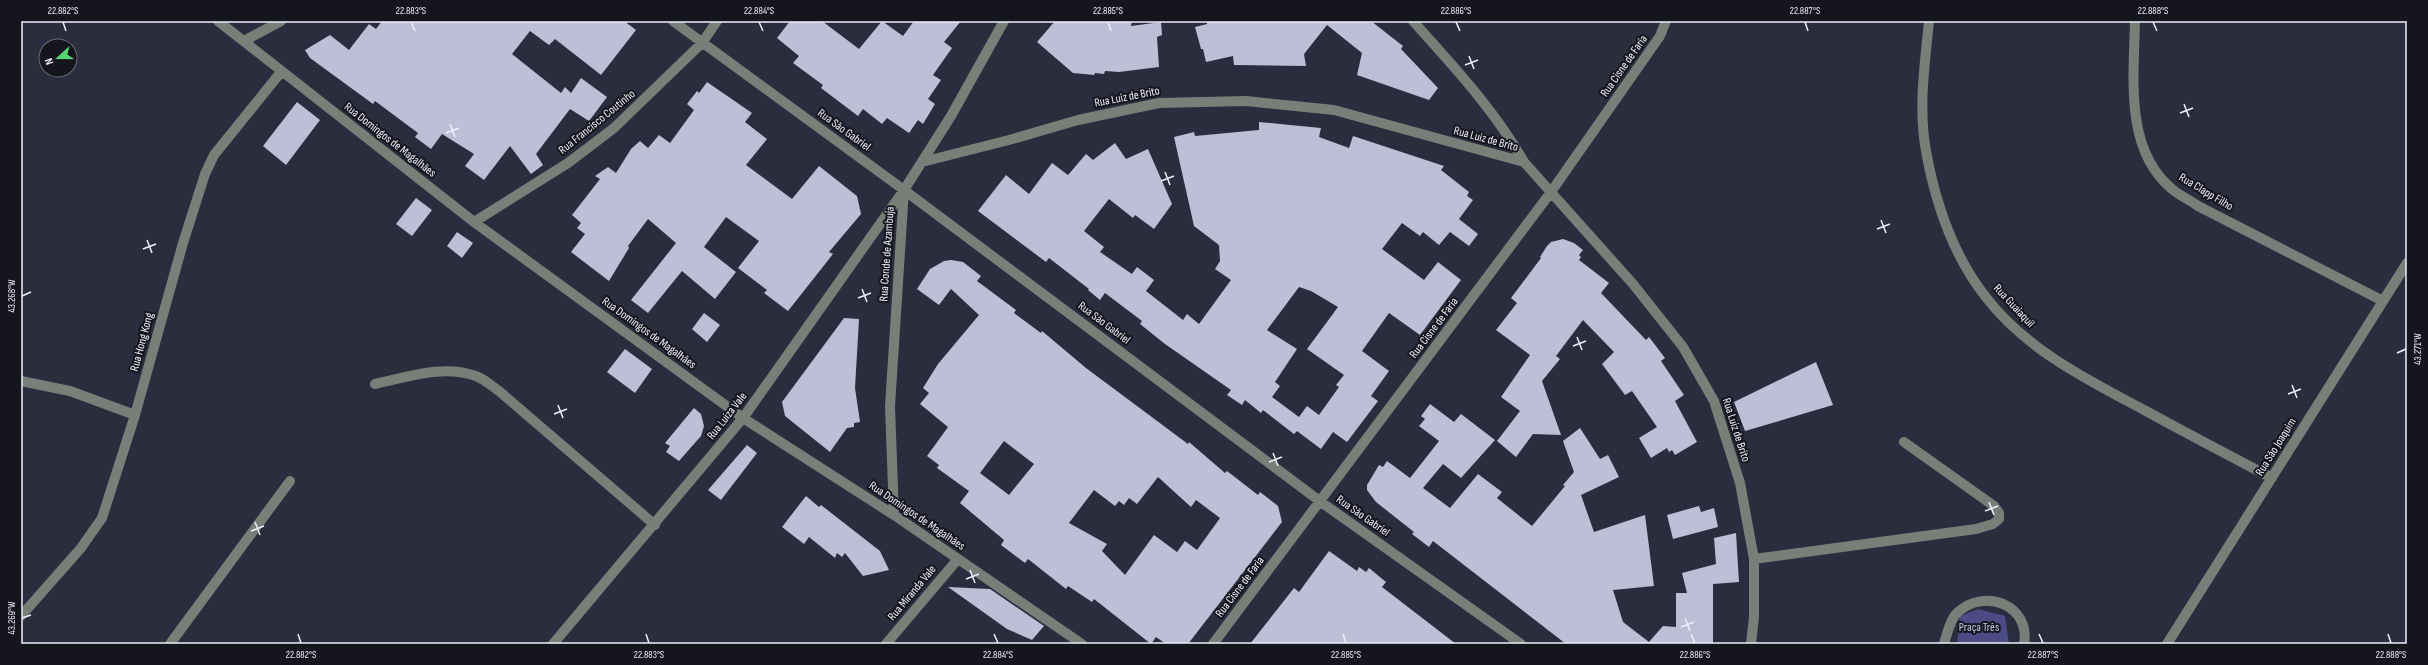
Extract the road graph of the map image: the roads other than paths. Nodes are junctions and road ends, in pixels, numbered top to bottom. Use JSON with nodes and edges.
{"nodes":[{"id":1,"x":218,"y":21,"type":"edge"},
{"id":2,"x":281,"y":21,"type":"edge"},
{"id":3,"x":673,"y":21,"type":"edge"},
{"id":4,"x":716,"y":21,"type":"edge"},
{"id":5,"x":1004,"y":21,"type":"edge"},
{"id":6,"x":1413,"y":21,"type":"edge"},
{"id":7,"x":1666,"y":21,"type":"edge"},
{"id":8,"x":1929,"y":21,"type":"edge"},
{"id":9,"x":2135,"y":21,"type":"edge"},
{"id":10,"x":244,"y":41,"type":"junction"},
{"id":11,"x":702,"y":43,"type":"junction"},
{"id":12,"x":281,"y":72,"type":"junction"},
{"id":13,"x":922,"y":162,"type":"junction"},
{"id":14,"x":1524,"y":162,"type":"junction"},
{"id":15,"x":904,"y":190,"type":"junction"},
{"id":16,"x":1552,"y":192,"type":"junction"},
{"id":17,"x":474,"y":222,"type":"junction"},
{"id":18,"x":2407,"y":263,"type":"edge"},
{"id":19,"x":2383,"y":301,"type":"junction"},
{"id":20,"x":21,"y":381,"type":"edge"},
{"id":21,"x":375,"y":384,"type":"dead end"},
{"id":22,"x":135,"y":415,"type":"junction"},
{"id":23,"x":744,"y":418,"type":"junction"},
{"id":24,"x":1904,"y":442,"type":"dead end"},
{"id":25,"x":2272,"y":478,"type":"junction"},
{"id":26,"x":290,"y":481,"type":"dead end"},
{"id":27,"x":1321,"y":502,"type":"junction"},
{"id":28,"x":894,"y":515,"type":"junction"},
{"id":29,"x":655,"y":525,"type":"junction"},
{"id":30,"x":958,"y":559,"type":"junction"},
{"id":31,"x":1754,"y":559,"type":"junction"},
{"id":32,"x":21,"y":616,"type":"edge"},
{"id":33,"x":170,"y":644,"type":"edge"},
{"id":34,"x":553,"y":644,"type":"edge"},
{"id":35,"x":886,"y":644,"type":"edge"},
{"id":36,"x":1082,"y":644,"type":"edge"},
{"id":37,"x":1213,"y":644,"type":"edge"},
{"id":38,"x":1521,"y":644,"type":"edge"},
{"id":39,"x":1751,"y":644,"type":"edge"},
{"id":40,"x":1944,"y":644,"type":"edge"},
{"id":41,"x":2024,"y":644,"type":"edge"},
{"id":42,"x":2168,"y":644,"type":"edge"}],
"edges":[{"from":1,"to":10,"type":"street","name":"Rua Domingos de Magalhães"},
{"from":2,"to":10,"type":"street"},
{"from":3,"to":11,"type":"street","name":"Rua São Gabriel"},
{"from":4,"to":11,"type":"street","name":"Rua Francisco Coutinho"},
{"from":5,"to":13,"type":"street","name":"Rua Conde de Azambuja"},
{"from":6,"to":14,"type":"street"},
{"from":7,"to":16,"type":"street","name":"Rua Cisne de Faria"},
{"from":8,"to":25,"type":"street","name":"Rua Guaiaquil"},
{"from":9,"to":19,"type":"street","name":"Rua Clapp Filho"},
{"from":10,"to":12,"type":"street","name":"Rua Domingos de Magalhães"},
{"from":11,"to":15,"type":"street","name":"Rua São Gabriel"},
{"from":11,"to":17,"type":"street","name":"Rua Francisco Coutinho"},
{"from":12,"to":17,"type":"street","name":"Rua Domingos de Magalhães"},
{"from":12,"to":22,"type":"street","name":"Rua Hong Kong"},
{"from":13,"to":14,"type":"street","name":"Rua Luiz de Brito"},
{"from":13,"to":15,"type":"street","name":"Rua Conde de Azambuja"},
{"from":14,"to":16,"type":"street","name":"Rua Luiz de Brito"},
{"from":15,"to":23,"type":"street","name":"Rua Luiza Vale"},
{"from":15,"to":27,"type":"street","name":"Rua São Gabriel"},
{"from":15,"to":28,"type":"street","name":"Rua Conde de Azambuja"},
{"from":16,"to":27,"type":"street","name":"Rua Cisne de Faria"},
{"from":16,"to":31,"type":"street","name":"Rua Luiz de Brito"},
{"from":17,"to":23,"type":"street","name":"Rua Domingos de Magalhães"},
{"from":18,"to":19,"type":"street","name":"Rua São Joaquim"},
{"from":19,"to":25,"type":"street","name":"Rua São Joaquim"},
{"from":20,"to":22,"type":"street"},
{"from":21,"to":29,"type":"street"},
{"from":22,"to":32,"type":"street","name":"Rua Hong Kong"},
{"from":23,"to":28,"type":"street","name":"Rua Domingos de Magalhães"},
{"from":23,"to":29,"type":"street","name":"Rua Luiza Vale"},
{"from":24,"to":31,"type":"street"},
{"from":25,"to":42,"type":"street","name":"Rua São Joaquim"},
{"from":26,"to":33,"type":"street"},
{"from":27,"to":37,"type":"street","name":"Rua Cisne de Faria"},
{"from":27,"to":38,"type":"street","name":"Rua São Gabriel"},
{"from":28,"to":30,"type":"street","name":"Rua Domingos de Magalhães"},
{"from":29,"to":34,"type":"street","name":"Rua Luiza Vale"},
{"from":30,"to":35,"type":"street","name":"Rua Miranda Vale"},
{"from":30,"to":36,"type":"street","name":"Rua Domingos de Magalhães"},
{"from":31,"to":39,"type":"street","name":"Rua Luiz de Brito"},
{"from":40,"to":41,"type":"street"}]}
